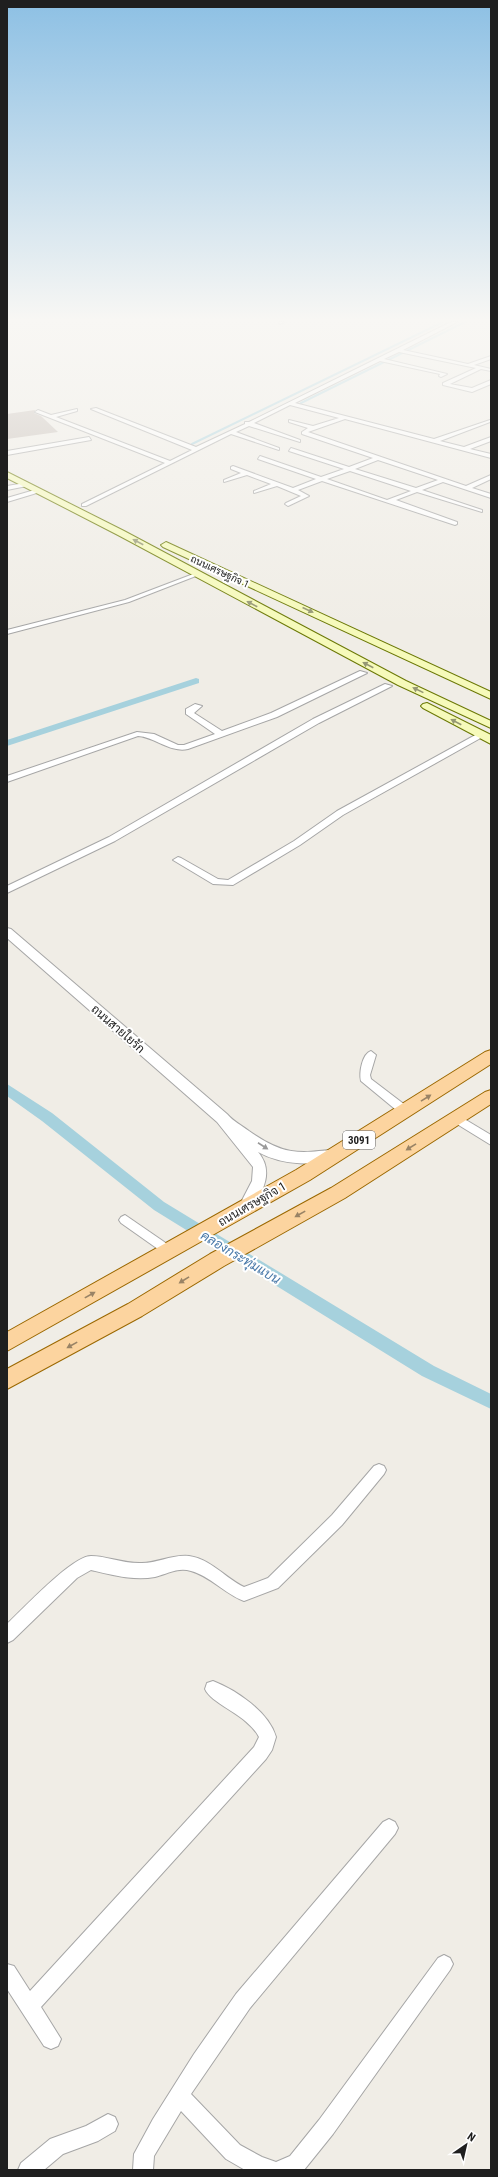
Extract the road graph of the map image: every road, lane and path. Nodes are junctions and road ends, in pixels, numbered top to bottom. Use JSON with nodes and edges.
{"nodes":[{"id":1,"x":68,"y":424,"type":"edge"},
{"id":2,"x":131,"y":424,"type":"edge"},
{"id":3,"x":247,"y":424,"type":"joint"},
{"id":4,"x":299,"y":424,"type":"edge"},
{"id":5,"x":327,"y":424,"type":"edge"},
{"id":6,"x":366,"y":424,"type":"edge"},
{"id":7,"x":481,"y":424,"type":"edge"},
{"id":8,"x":313,"y":428,"type":"junction"},
{"id":9,"x":230,"y":432,"type":"junction"},
{"id":10,"x":408,"y":434,"type":"junction"},
{"id":11,"x":89,"y":439,"type":"dead end"},
{"id":12,"x":394,"y":439,"type":"dead end"},
{"id":13,"x":491,"y":439,"type":"edge"},
{"id":14,"x":298,"y":441,"type":"dead end"},
{"id":15,"x":435,"y":441,"type":"junction"},
{"id":16,"x":195,"y":449,"type":"junction"},
{"id":17,"x":277,"y":449,"type":"dead end"},
{"id":18,"x":464,"y":449,"type":"junction"},
{"id":19,"x":291,"y":450,"type":"dead end"},
{"id":20,"x":7,"y":453,"type":"edge"},
{"id":21,"x":491,"y":456,"type":"edge"},
{"id":22,"x":260,"y":458,"type":"dead end"},
{"id":23,"x":376,"y":458,"type":"junction"},
{"id":24,"x":168,"y":462,"type":"junction"},
{"id":25,"x":7,"y":467,"type":"edge"},
{"id":26,"x":233,"y":468,"type":"dead end"},
{"id":27,"x":350,"y":469,"type":"junction"},
{"id":28,"x":247,"y":474,"type":"junction"},
{"id":29,"x":7,"y":475,"type":"edge"},
{"id":30,"x":491,"y":477,"type":"edge"},
{"id":31,"x":322,"y":479,"type":"junction"},
{"id":32,"x":443,"y":480,"type":"junction"},
{"id":33,"x":226,"y":481,"type":"dead end"},
{"id":34,"x":277,"y":484,"type":"junction"},
{"id":35,"x":25,"y":485,"type":"junction"},
{"id":36,"x":7,"y":488,"type":"edge"},
{"id":37,"x":466,"y":488,"type":"junction"},
{"id":38,"x":292,"y":490,"type":"junction"},
{"id":39,"x":38,"y":491,"type":"junction"},
{"id":40,"x":418,"y":491,"type":"junction"},
{"id":41,"x":256,"y":492,"type":"dead end"},
{"id":42,"x":491,"y":496,"type":"edge"},
{"id":43,"x":7,"y":500,"type":"edge"},
{"id":44,"x":392,"y":501,"type":"junction"},
{"id":45,"x":288,"y":504,"type":"dead end"},
{"id":46,"x":84,"y":505,"type":"junction"},
{"id":47,"x":480,"y":511,"type":"dead end"},
{"id":48,"x":455,"y":523,"type":"dead end"},
{"id":49,"x":198,"y":574,"type":"junction"},
{"id":50,"x":335,"y":623,"type":"junction"},
{"id":51,"x":301,"y":630,"type":"junction"},
{"id":52,"x":7,"y":632,"type":"edge"},
{"id":53,"x":363,"y":673,"type":"junction"},
{"id":54,"x":388,"y":686,"type":"junction"},
{"id":55,"x":491,"y":691,"type":"edge"},
{"id":56,"x":491,"y":696,"type":"edge"},
{"id":57,"x":198,"y":706,"type":"dead end"},
{"id":58,"x":491,"y":725,"type":"edge"},
{"id":59,"x":219,"y":733,"type":"junction"},
{"id":60,"x":486,"y":737,"type":"edge"},
{"id":61,"x":7,"y":779,"type":"edge"},
{"id":62,"x":178,"y":860,"type":"dead end"},
{"id":63,"x":7,"y":890,"type":"edge"},
{"id":64,"x":7,"y":932,"type":"edge"},
{"id":65,"x":371,"y":1055,"type":"dead end"},
{"id":66,"x":491,"y":1056,"type":"edge"},
{"id":67,"x":491,"y":1096,"type":"edge"},
{"id":68,"x":405,"y":1111,"type":"junction"},
{"id":69,"x":456,"y":1118,"type":"junction"},
{"id":70,"x":230,"y":1126,"type":"junction"},
{"id":71,"x":491,"y":1141,"type":"edge"},
{"id":72,"x":337,"y":1154,"type":"junction"},
{"id":73,"x":246,"y":1208,"type":"junction"},
{"id":74,"x":125,"y":1220,"type":"dead end"},
{"id":75,"x":169,"y":1251,"type":"junction"},
{"id":76,"x":7,"y":1342,"type":"edge"},
{"id":77,"x":7,"y":1380,"type":"edge"},
{"id":78,"x":378,"y":1470,"type":"dead end"},
{"id":79,"x":7,"y":1635,"type":"edge"},
{"id":80,"x":213,"y":1688,"type":"dead end"},
{"id":81,"x":389,"y":1828,"type":"dead end"},
{"id":82,"x":444,"y":1964,"type":"dead end"},
{"id":83,"x":7,"y":1973,"type":"edge"},
{"id":84,"x":29,"y":2006,"type":"junction"},
{"id":85,"x":51,"y":2039,"type":"dead end"},
{"id":86,"x":180,"y":2096,"type":"junction"},
{"id":87,"x":108,"y":2124,"type":"dead end"},
{"id":88,"x":28,"y":2170,"type":"edge"},
{"id":89,"x":143,"y":2170,"type":"edge"},
{"id":90,"x":270,"y":2170,"type":"edge"},
{"id":91,"x":282,"y":2170,"type":"edge"}],
"edges":[{"from":1,"to":24,"type":"street"},
{"from":2,"to":16,"type":"street"},
{"from":3,"to":9,"type":"street"},
{"from":3,"to":14,"type":"street"},
{"from":4,"to":8,"type":"street"},
{"from":5,"to":8,"type":"street"},
{"from":6,"to":10,"type":"street"},
{"from":7,"to":15,"type":"street"},
{"from":8,"to":23,"type":"street"},
{"from":9,"to":16,"type":"street"},
{"from":9,"to":17,"type":"street"},
{"from":10,"to":12,"type":"street"},
{"from":10,"to":15,"type":"street"},
{"from":11,"to":20,"type":"street"},
{"from":13,"to":18,"type":"street"},
{"from":15,"to":18,"type":"street"},
{"from":16,"to":24,"type":"street"},
{"from":18,"to":21,"type":"street"},
{"from":19,"to":27,"type":"street"},
{"from":22,"to":31,"type":"street"},
{"from":23,"to":27,"type":"street"},
{"from":23,"to":32,"type":"street"},
{"from":24,"to":46,"type":"street"},
{"from":25,"to":46,"type":"main road","name":"ถนนเศรษฐกิจ 1"},
{"from":26,"to":28,"type":"street"},
{"from":27,"to":31,"type":"street"},
{"from":27,"to":40,"type":"street"},
{"from":28,"to":33,"type":"street"},
{"from":28,"to":34,"type":"street"},
{"from":29,"to":35,"type":"main road","name":"ถนนเศรษฐกิจ 1"},
{"from":30,"to":37,"type":"street"},
{"from":31,"to":38,"type":"street"},
{"from":31,"to":44,"type":"street"},
{"from":32,"to":37,"type":"street"},
{"from":32,"to":40,"type":"street"},
{"from":34,"to":38,"type":"street"},
{"from":34,"to":41,"type":"street"},
{"from":35,"to":36,"type":"street"},
{"from":35,"to":39,"type":"main road","name":"ถนนเศรษฐกิจ 1"},
{"from":37,"to":42,"type":"street"},
{"from":38,"to":45,"type":"street"},
{"from":39,"to":43,"type":"street"},
{"from":49,"to":39,"type":"main road","name":"ถนนเศรษฐกิจ 1","one_way":true},
{"from":40,"to":44,"type":"street"},
{"from":40,"to":47,"type":"street"},
{"from":44,"to":48,"type":"street"},
{"from":46,"to":50,"type":"main road","name":"ถนนเศรษฐกิจ 1","one_way":true},
{"from":51,"to":49,"type":"main road","name":"ถนนเศรษฐกิจ 1","one_way":true},
{"from":49,"to":52,"type":"street"},
{"from":50,"to":55,"type":"main road"},
{"from":50,"to":56,"type":"main road","name":"ถนนเศรษฐกิจ 1"},
{"from":51,"to":53,"type":"main road"},
{"from":58,"to":51,"type":"main road","name":"ถนนเศรษฐกิจ 1","one_way":true},
{"from":53,"to":54,"type":"main road"},
{"from":53,"to":59,"type":"street"},
{"from":60,"to":54,"type":"main road","one_way":true},
{"from":54,"to":63,"type":"street"},
{"from":57,"to":59,"type":"street"},
{"from":59,"to":61,"type":"street"},
{"from":60,"to":62,"type":"street"},
{"from":64,"to":70,"type":"street","name":"ถนนสายใยรัก"},
{"from":65,"to":68,"type":"street"},
{"from":68,"to":66,"type":"main road","name":"ถนนเศรษฐกิจ 1","number":"3091","one_way":true},
{"from":67,"to":69,"type":"main road","number":"3091"},
{"from":68,"to":72,"type":"main road","name":"ถนนเศรษฐกิจ 1","number":"3091"},
{"from":69,"to":71,"type":"street"},
{"from":69,"to":77,"type":"main road","number":"3091","one_way":true},
{"from":70,"to":72,"type":"street","name":"ถนนสายใยรัก","one_way":true},
{"from":70,"to":73,"type":"street","name":"ถนนสายใยรัก"},
{"from":72,"to":73,"type":"main road","name":"ถนนเศรษฐกิจ 1","number":"3091"},
{"from":73,"to":75,"type":"main road","name":"ถนนเศรษฐกิจ 1","number":"3091"},
{"from":74,"to":75,"type":"street"},
{"from":76,"to":75,"type":"main road","name":"ถนนเศรษฐกิจ 1","number":"3091","one_way":true},
{"from":78,"to":79,"type":"street"},
{"from":80,"to":84,"type":"street"},
{"from":81,"to":86,"type":"street"},
{"from":82,"to":91,"type":"street"},
{"from":83,"to":84,"type":"street"},
{"from":84,"to":85,"type":"street"},
{"from":86,"to":89,"type":"street"},
{"from":86,"to":90,"type":"street"},
{"from":87,"to":88,"type":"street"}]}
